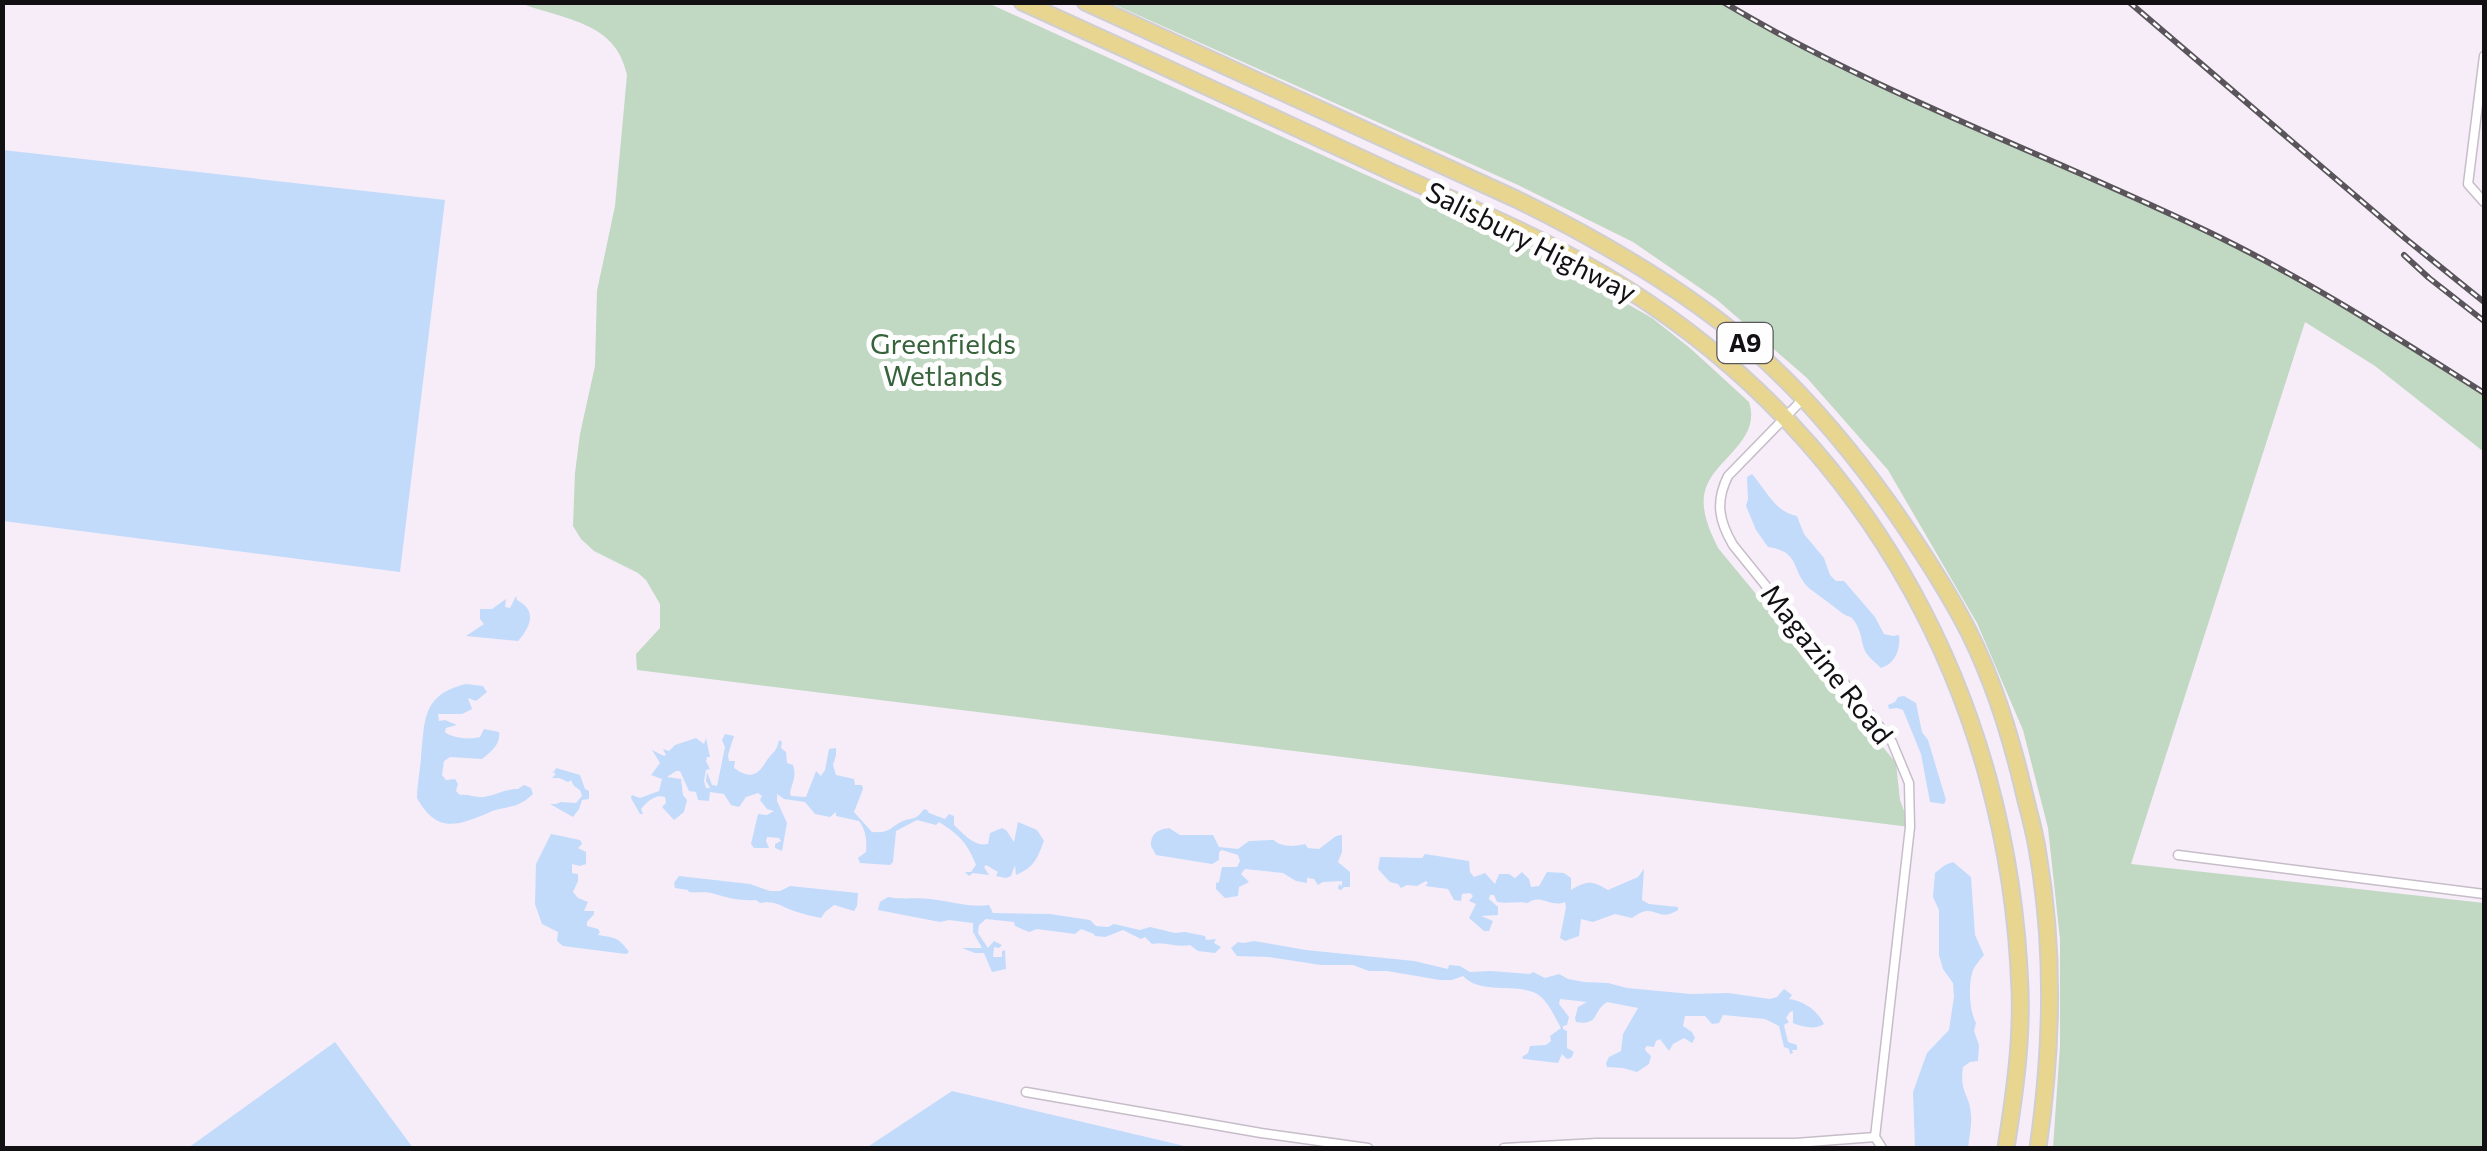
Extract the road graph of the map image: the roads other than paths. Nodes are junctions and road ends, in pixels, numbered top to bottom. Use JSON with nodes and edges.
{"nodes":[{"id":1,"x":1022,"y":2,"type":"edge"},
{"id":2,"x":1085,"y":2,"type":"edge"},
{"id":3,"x":2484,"y":56,"type":"edge"},
{"id":4,"x":2484,"y":202,"type":"edge"},
{"id":5,"x":1805,"y":398,"type":"junction"},
{"id":6,"x":1786,"y":417,"type":"junction"},
{"id":7,"x":2178,"y":855,"type":"dead end"},
{"id":8,"x":2484,"y":894,"type":"edge"},
{"id":9,"x":1026,"y":1092,"type":"dead end"},
{"id":10,"x":1875,"y":1137,"type":"junction"},
{"id":11,"x":1368,"y":1148,"type":"edge"},
{"id":12,"x":1504,"y":1148,"type":"edge"},
{"id":13,"x":1882,"y":1148,"type":"edge"},
{"id":14,"x":2006,"y":1148,"type":"edge"},
{"id":15,"x":2038,"y":1148,"type":"edge"}],
"edges":[{"from":1,"to":6,"type":"highway","name":"Salisbury Highway","number":"A9"},
{"from":2,"to":5,"type":"highway","name":"Salisbury Highway","number":"A9"},
{"from":3,"to":4,"type":"street"},
{"from":5,"to":6,"type":"street","name":"Magazine Road"},
{"from":5,"to":15,"type":"highway","name":"Salisbury Highway","number":"A9"},
{"from":6,"to":10,"type":"street","name":"Magazine Road"},
{"from":6,"to":14,"type":"highway","name":"Salisbury Highway","number":"A9"},
{"from":7,"to":8,"type":"street"},
{"from":9,"to":11,"type":"street"},
{"from":10,"to":12,"type":"street"},
{"from":10,"to":13,"type":"street"}]}
